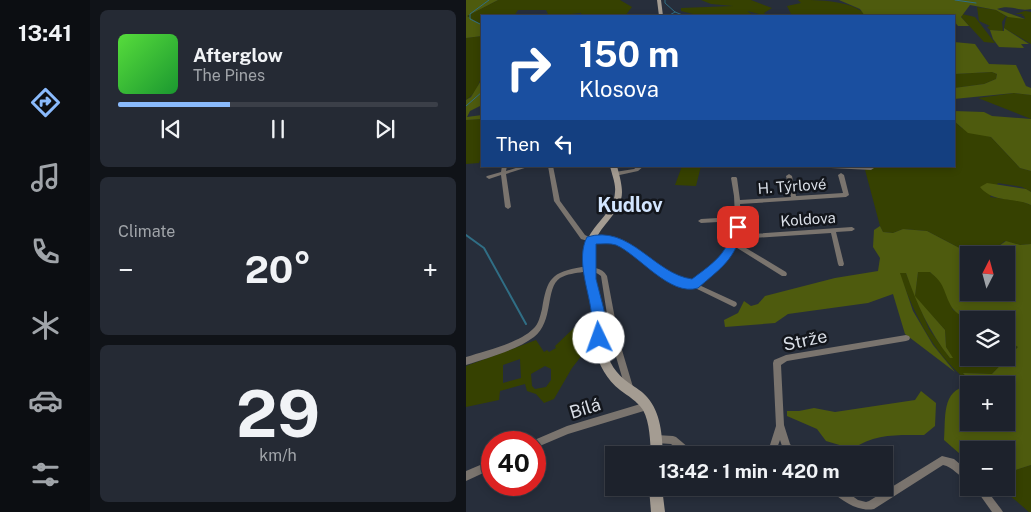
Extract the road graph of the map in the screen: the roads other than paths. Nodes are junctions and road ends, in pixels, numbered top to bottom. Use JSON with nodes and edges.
{"nodes":[{"id":1,"x":659,"y":0,"type":"edge"},
{"id":2,"x":661,"y":15,"type":"edge"},
{"id":3,"x":521,"y":167,"type":"edge"},
{"id":4,"x":550,"y":167,"type":"edge"},
{"id":5,"x":640,"y":167,"type":"edge"},
{"id":6,"x":851,"y":167,"type":"edge"},
{"id":7,"x":871,"y":168,"type":"dead end"},
{"id":8,"x":504,"y":169,"type":"edge"},
{"id":9,"x":614,"y":170,"type":"edge"},
{"id":10,"x":841,"y":175,"type":"dead end"},
{"id":11,"x":788,"y":176,"type":"dead end"},
{"id":12,"x":489,"y":177,"type":"dead end"},
{"id":13,"x":734,"y":178,"type":"dead end"},
{"id":14,"x":794,"y":198,"type":"junction"},
{"id":15,"x":739,"y":202,"type":"junction"},
{"id":16,"x":508,"y":207,"type":"dead end"},
{"id":17,"x":739,"y":219,"type":"junction"},
{"id":18,"x":701,"y":221,"type":"dead end"},
{"id":19,"x":852,"y":229,"type":"dead end"},
{"id":20,"x":833,"y":230,"type":"junction"},
{"id":21,"x":591,"y":240,"type":"junction"},
{"id":22,"x":735,"y":240,"type":"junction"},
{"id":23,"x":841,"y":264,"type":"dead end"},
{"id":24,"x":590,"y":270,"type":"junction"},
{"id":25,"x":784,"y":274,"type":"dead end"},
{"id":26,"x":694,"y":285,"type":"junction"},
{"id":27,"x":734,"y":304,"type":"dead end"},
{"id":28,"x":906,"y":338,"type":"dead end"},
{"id":29,"x":466,"y":361,"type":"edge"},
{"id":30,"x":630,"y":390,"type":"junction"},
{"id":31,"x":647,"y":406,"type":"junction"},
{"id":32,"x":780,"y":425,"type":"junction"},
{"id":33,"x":546,"y":439,"type":"edge"},
{"id":34,"x":656,"y":439,"type":"junction"},
{"id":35,"x":656,"y":446,"type":"edge"},
{"id":36,"x":680,"y":446,"type":"edge"},
{"id":37,"x":773,"y":446,"type":"edge"},
{"id":38,"x":786,"y":446,"type":"edge"},
{"id":39,"x":481,"y":469,"type":"edge"},
{"id":40,"x":960,"y":469,"type":"edge"},
{"id":41,"x":466,"y":476,"type":"edge"},
{"id":42,"x":893,"y":491,"type":"edge"},
{"id":43,"x":657,"y":496,"type":"edge"},
{"id":44,"x":845,"y":496,"type":"edge"},
{"id":45,"x":886,"y":496,"type":"edge"},
{"id":46,"x":986,"y":496,"type":"edge"},
{"id":47,"x":658,"y":512,"type":"edge"},
{"id":48,"x":998,"y":512,"type":"edge"}],
"edges":[{"from":1,"to":2,"type":"street"},
{"from":3,"to":8,"type":"street"},
{"from":4,"to":21,"type":"street"},
{"from":5,"to":9,"type":"street"},
{"from":6,"to":7,"type":"street"},
{"from":8,"to":12,"type":"street"},
{"from":8,"to":16,"type":"street"},
{"from":9,"to":21,"type":"street"},
{"from":10,"to":14,"type":"street","name":"H. Týrlové"},
{"from":11,"to":14,"type":"street"},
{"from":13,"to":15,"type":"street"},
{"from":14,"to":15,"type":"street","name":"H. Týrlové"},
{"from":15,"to":17,"type":"street"},
{"from":17,"to":18,"type":"street"},
{"from":17,"to":22,"type":"street"},
{"from":19,"to":20,"type":"street","name":"Koldova"},
{"from":20,"to":22,"type":"street","name":"Koldova"},
{"from":20,"to":23,"type":"street"},
{"from":21,"to":24,"type":"street"},
{"from":21,"to":26,"type":"street"},
{"from":22,"to":25,"type":"street"},
{"from":22,"to":26,"type":"street"},
{"from":24,"to":29,"type":"street"},
{"from":24,"to":30,"type":"street"},
{"from":24,"to":30,"type":"street"},
{"from":26,"to":27,"type":"street"},
{"from":28,"to":32,"type":"street","name":"Strže"},
{"from":30,"to":31,"type":"street"},
{"from":31,"to":33,"type":"street","name":"Bílá"},
{"from":31,"to":34,"type":"street"},
{"from":32,"to":37,"type":"street"},
{"from":32,"to":38,"type":"street","name":"Strže"},
{"from":34,"to":35,"type":"street"},
{"from":34,"to":36,"type":"street"},
{"from":39,"to":41,"type":"street"},
{"from":40,"to":42,"type":"street"},
{"from":43,"to":47,"type":"street"},
{"from":44,"to":45,"type":"street"},
{"from":46,"to":48,"type":"street"}]}
